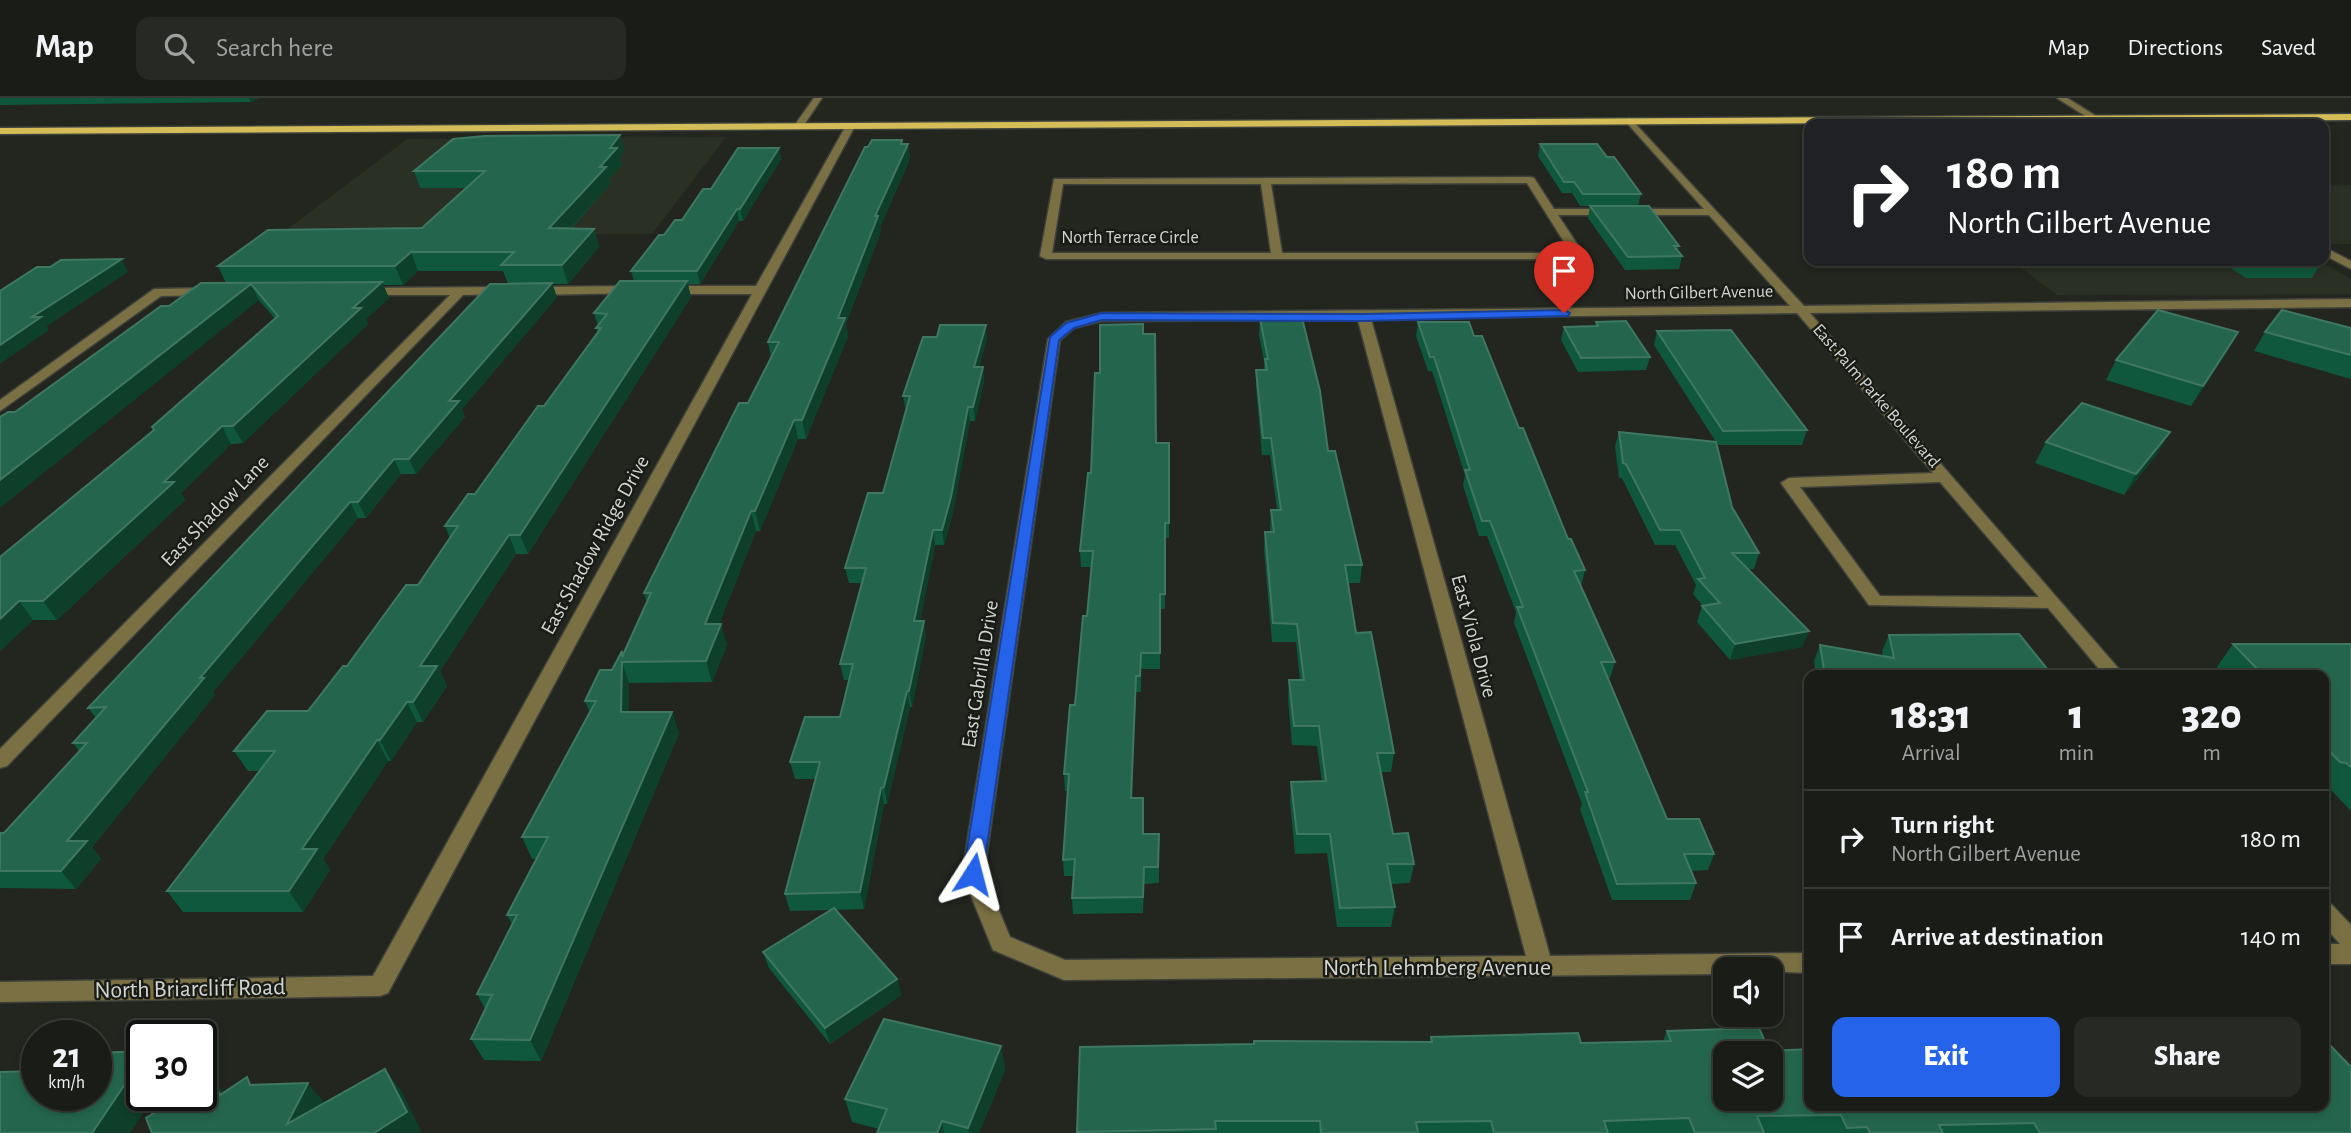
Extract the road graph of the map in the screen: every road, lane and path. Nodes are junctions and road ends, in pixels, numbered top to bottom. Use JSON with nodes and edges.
{"nodes":[{"id":1,"x":818,"y":98,"type":"edge"},
{"id":2,"x":2061,"y":98,"type":"edge"},
{"id":3,"x":2351,"y":117,"type":"edge"},
{"id":4,"x":2094,"y":118,"type":"junction"},
{"id":5,"x":1939,"y":119,"type":"edge"},
{"id":6,"x":1804,"y":120,"type":"edge"},
{"id":7,"x":1630,"y":121,"type":"junction"},
{"id":8,"x":799,"y":126,"type":"junction"},
{"id":9,"x":850,"y":126,"type":"junction"},
{"id":10,"x":0,"y":131,"type":"edge"},
{"id":11,"x":1266,"y":181,"type":"junction"},
{"id":12,"x":1550,"y":212,"type":"junction"},
{"id":13,"x":1712,"y":212,"type":"junction"},
{"id":14,"x":2329,"y":253,"type":"edge"},
{"id":15,"x":1277,"y":255,"type":"junction"},
{"id":16,"x":2351,"y":266,"type":"edge"},
{"id":17,"x":760,"y":290,"type":"junction"},
{"id":18,"x":460,"y":291,"type":"junction"},
{"id":19,"x":223,"y":292,"type":"edge"},
{"id":20,"x":354,"y":292,"type":"edge"},
{"id":21,"x":2351,"y":303,"type":"edge"},
{"id":22,"x":1800,"y":308,"type":"junction"},
{"id":23,"x":1364,"y":318,"type":"junction"},
{"id":24,"x":1054,"y":339,"type":"joint"},
{"id":25,"x":0,"y":407,"type":"edge"},
{"id":26,"x":1947,"y":477,"type":"junction"},
{"id":27,"x":2051,"y":603,"type":"junction"},
{"id":28,"x":2111,"y":670,"type":"edge"},
{"id":29,"x":0,"y":761,"type":"edge"},
{"id":30,"x":2329,"y":917,"type":"edge"},
{"id":31,"x":2351,"y":942,"type":"edge"},
{"id":32,"x":2329,"y":954,"type":"edge"},
{"id":33,"x":2351,"y":954,"type":"edge"},
{"id":34,"x":1804,"y":963,"type":"edge"},
{"id":35,"x":1541,"y":967,"type":"junction"},
{"id":36,"x":1064,"y":970,"type":"joint"},
{"id":37,"x":380,"y":986,"type":"joint"},
{"id":38,"x":0,"y":992,"type":"edge"}],
"edges":[{"from":1,"to":8,"type":"street"},
{"from":2,"to":4,"type":"street"},
{"from":3,"to":4,"type":"main road"},
{"from":4,"to":5,"type":"main road"},
{"from":6,"to":7,"type":"main road"},
{"from":7,"to":9,"type":"main road"},
{"from":7,"to":13,"type":"street","name":"East Palm Parke Boulevard"},
{"from":8,"to":9,"type":"main road"},
{"from":8,"to":10,"type":"main road"},
{"from":9,"to":17,"type":"street","name":"East Shadow Ridge Drive"},
{"from":11,"to":12,"type":"street","name":"North Terrace Circle"},
{"from":11,"to":15,"type":"street"},
{"from":11,"to":15,"type":"street","name":"North Terrace Circle"},
{"from":12,"to":13,"type":"street"},
{"from":12,"to":15,"type":"street","name":"North Terrace Circle"},
{"from":13,"to":22,"type":"street","name":"East Palm Parke Boulevard"},
{"from":14,"to":16,"type":"street"},
{"from":17,"to":18,"type":"street"},
{"from":17,"to":37,"type":"street","name":"East Shadow Ridge Drive"},
{"from":18,"to":20,"type":"street"},
{"from":18,"to":29,"type":"street","name":"East Shadow Lane"},
{"from":19,"to":25,"type":"street"},
{"from":21,"to":22,"type":"street","name":"North Gilbert Avenue"},
{"from":22,"to":23,"type":"street","name":"North Gilbert Avenue"},
{"from":22,"to":26,"type":"street","name":"East Palm Parke Boulevard"},
{"from":23,"to":24,"type":"street","name":"North Gilbert Avenue"},
{"from":23,"to":35,"type":"street","name":"East Viola Drive"},
{"from":24,"to":36,"type":"street","name":"East Gabrilla Drive"},
{"from":26,"to":27,"type":"street","name":"East Palm Parke Boulevard"},
{"from":26,"to":27,"type":"street"},
{"from":27,"to":28,"type":"street","name":"East Palm Parke Boulevard"},
{"from":30,"to":31,"type":"street"},
{"from":32,"to":33,"type":"street"},
{"from":34,"to":35,"type":"street","name":"North Lehmberg Avenue"},
{"from":35,"to":36,"type":"street","name":"North Lehmberg Avenue"},
{"from":37,"to":38,"type":"street","name":"North Briarcliff Road"}]}
